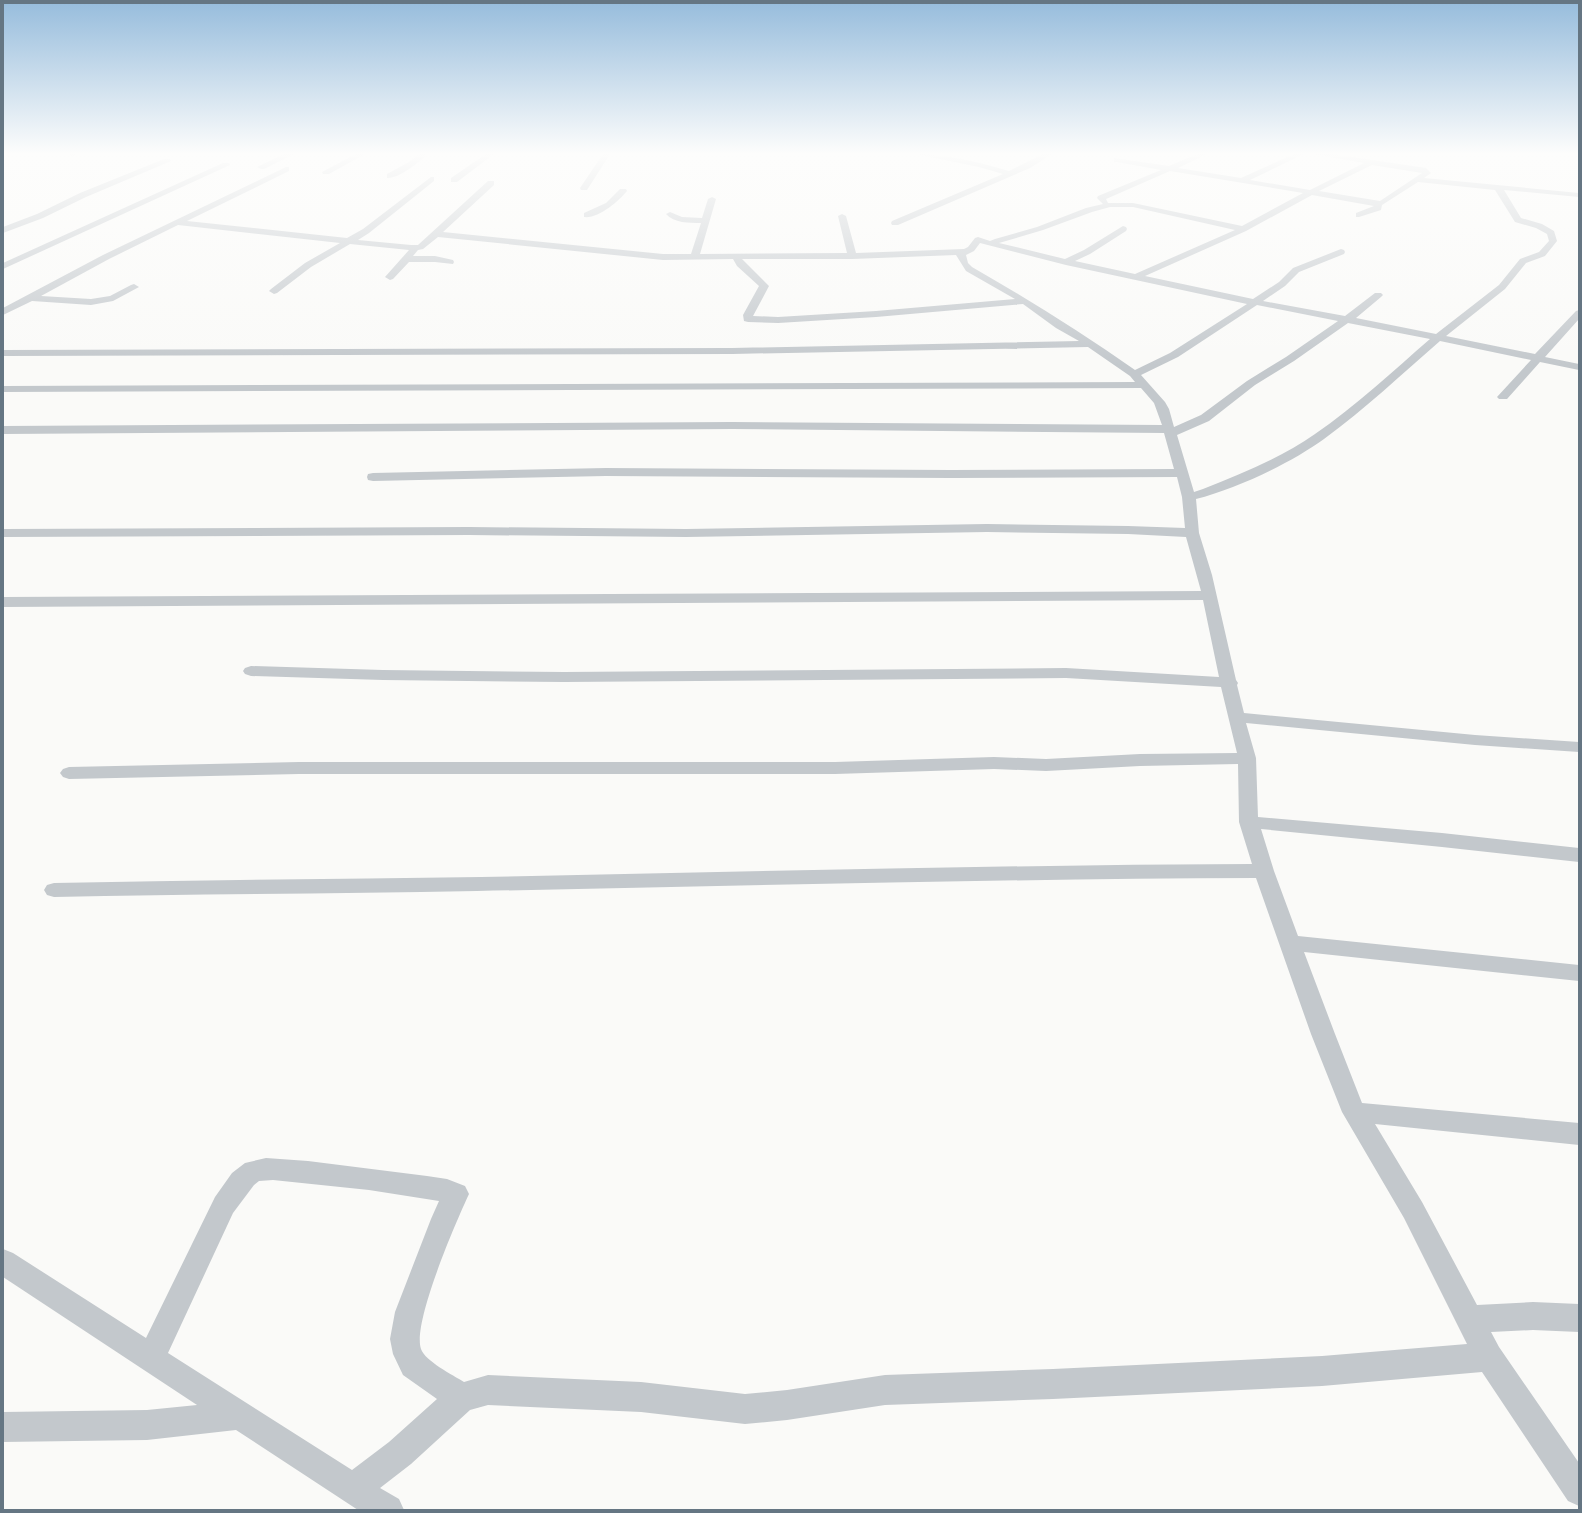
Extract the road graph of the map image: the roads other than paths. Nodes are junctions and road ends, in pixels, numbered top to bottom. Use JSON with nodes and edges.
{"nodes":[{"id":1,"x":15,"y":225,"type":"edge"},
{"id":2,"x":93,"y":225,"type":"edge"},
{"id":3,"x":171,"y":225,"type":"edge"},
{"id":4,"x":199,"y":225,"type":"edge"},
{"id":5,"x":374,"y":225,"type":"edge"},
{"id":6,"x":447,"y":225,"type":"edge"},
{"id":7,"x":704,"y":225,"type":"edge"},
{"id":8,"x":844,"y":225,"type":"edge"},
{"id":9,"x":1049,"y":225,"type":"edge"},
{"id":10,"x":1223,"y":225,"type":"edge"},
{"id":11,"x":1251,"y":225,"type":"edge"},
{"id":12,"x":1533,"y":225,"type":"edge"},
{"id":13,"x":1123,"y":229,"type":"dead end"},
{"id":14,"x":1243,"y":229,"type":"junction"},
{"id":15,"x":3,"y":230,"type":"edge"},
{"id":16,"x":436,"y":234,"type":"junction"},
{"id":17,"x":349,"y":242,"type":"junction"},
{"id":18,"x":416,"y":248,"type":"junction"},
{"id":19,"x":979,"y":250,"type":"junction"},
{"id":20,"x":1341,"y":252,"type":"dead end"},
{"id":21,"x":852,"y":256,"type":"junction"},
{"id":22,"x":694,"y":257,"type":"junction"},
{"id":23,"x":736,"y":257,"type":"junction"},
{"id":24,"x":407,"y":259,"type":"junction"},
{"id":25,"x":450,"y":262,"type":"dead end"},
{"id":26,"x":1066,"y":262,"type":"junction"},
{"id":27,"x":3,"y":266,"type":"edge"},
{"id":28,"x":390,"y":277,"type":"dead end"},
{"id":29,"x":1136,"y":278,"type":"junction"},
{"id":30,"x":134,"y":287,"type":"dead end"},
{"id":31,"x":274,"y":291,"type":"dead end"},
{"id":32,"x":1378,"y":295,"type":"dead end"},
{"id":33,"x":30,"y":298,"type":"junction"},
{"id":34,"x":1025,"y":301,"type":"junction"},
{"id":35,"x":1256,"y":302,"type":"junction"},
{"id":36,"x":3,"y":312,"type":"edge"},
{"id":37,"x":1579,"y":313,"type":"edge"},
{"id":38,"x":1346,"y":320,"type":"junction"},
{"id":39,"x":1438,"y":337,"type":"junction"},
{"id":40,"x":1090,"y":344,"type":"junction"},
{"id":41,"x":3,"y":353,"type":"edge"},
{"id":42,"x":1537,"y":358,"type":"junction"},
{"id":43,"x":1579,"y":367,"type":"edge"},
{"id":44,"x":1139,"y":379,"type":"junction"},
{"id":45,"x":3,"y":389,"type":"edge"},
{"id":46,"x":1503,"y":397,"type":"dead end"},
{"id":47,"x":3,"y":430,"type":"edge"},
{"id":48,"x":1170,"y":431,"type":"junction"},
{"id":49,"x":1182,"y":473,"type":"junction"},
{"id":50,"x":373,"y":477,"type":"dead end"},
{"id":51,"x":1189,"y":498,"type":"junction"},
{"id":52,"x":3,"y":533,"type":"edge"},
{"id":53,"x":1192,"y":533,"type":"junction"},
{"id":54,"x":1209,"y":595,"type":"junction"},
{"id":55,"x":3,"y":602,"type":"edge"},
{"id":56,"x":251,"y":672,"type":"dead end"},
{"id":57,"x":1230,"y":683,"type":"junction"},
{"id":58,"x":1236,"y":717,"type":"junction"},
{"id":59,"x":1579,"y":747,"type":"edge"},
{"id":60,"x":1247,"y":758,"type":"junction"},
{"id":61,"x":69,"y":773,"type":"dead end"},
{"id":62,"x":1249,"y":822,"type":"junction"},
{"id":63,"x":1579,"y":855,"type":"edge"},
{"id":64,"x":1264,"y":871,"type":"junction"},
{"id":65,"x":54,"y":890,"type":"dead end"},
{"id":66,"x":1290,"y":943,"type":"junction"},
{"id":67,"x":1579,"y":973,"type":"edge"},
{"id":68,"x":1354,"y":1112,"type":"junction"},
{"id":69,"x":1579,"y":1134,"type":"edge"},
{"id":70,"x":3,"y":1262,"type":"edge"},
{"id":71,"x":1579,"y":1318,"type":"edge"},
{"id":72,"x":1469,"y":1319,"type":"junction"},
{"id":73,"x":1489,"y":1357,"type":"junction"},
{"id":74,"x":151,"y":1358,"type":"junction"},
{"id":75,"x":462,"y":1397,"type":"junction"},
{"id":76,"x":239,"y":1415,"type":"junction"},
{"id":77,"x":3,"y":1427,"type":"edge"},
{"id":78,"x":353,"y":1490,"type":"junction"},
{"id":79,"x":1579,"y":1490,"type":"edge"},
{"id":80,"x":388,"y":1510,"type":"edge"}],
"edges":[{"from":1,"to":15,"type":"street"},
{"from":2,"to":27,"type":"street"},
{"from":3,"to":33,"type":"street"},
{"from":4,"to":17,"type":"street"},
{"from":5,"to":17,"type":"street"},
{"from":6,"to":16,"type":"street"},
{"from":7,"to":22,"type":"street"},
{"from":8,"to":21,"type":"street"},
{"from":9,"to":19,"type":"street"},
{"from":10,"to":14,"type":"street"},
{"from":11,"to":14,"type":"street"},
{"from":12,"to":39,"type":"street"},
{"from":13,"to":26,"type":"street"},
{"from":14,"to":29,"type":"street"},
{"from":16,"to":18,"type":"street"},
{"from":16,"to":22,"type":"street"},
{"from":17,"to":18,"type":"street"},
{"from":17,"to":31,"type":"street"},
{"from":18,"to":24,"type":"street"},
{"from":19,"to":21,"type":"street"},
{"from":19,"to":26,"type":"street"},
{"from":19,"to":34,"type":"street"},
{"from":20,"to":35,"type":"street"},
{"from":21,"to":23,"type":"street"},
{"from":22,"to":23,"type":"street"},
{"from":23,"to":34,"type":"street"},
{"from":24,"to":25,"type":"street"},
{"from":24,"to":28,"type":"street"},
{"from":26,"to":29,"type":"street"},
{"from":29,"to":35,"type":"street"},
{"from":30,"to":33,"type":"street"},
{"from":32,"to":38,"type":"street"},
{"from":33,"to":36,"type":"street"},
{"from":34,"to":40,"type":"street"},
{"from":35,"to":38,"type":"street"},
{"from":35,"to":44,"type":"street"},
{"from":37,"to":42,"type":"street"},
{"from":38,"to":39,"type":"street"},
{"from":38,"to":48,"type":"street"},
{"from":39,"to":42,"type":"street"},
{"from":39,"to":51,"type":"street"},
{"from":40,"to":41,"type":"street"},
{"from":40,"to":44,"type":"street"},
{"from":42,"to":43,"type":"street"},
{"from":42,"to":46,"type":"street"},
{"from":44,"to":45,"type":"street"},
{"from":44,"to":48,"type":"street"},
{"from":47,"to":48,"type":"street"},
{"from":48,"to":49,"type":"street"},
{"from":49,"to":50,"type":"street"},
{"from":49,"to":51,"type":"street"},
{"from":51,"to":53,"type":"street"},
{"from":52,"to":53,"type":"street"},
{"from":53,"to":54,"type":"street"},
{"from":54,"to":55,"type":"street"},
{"from":54,"to":57,"type":"street"},
{"from":56,"to":57,"type":"street"},
{"from":57,"to":58,"type":"street"},
{"from":58,"to":59,"type":"street"},
{"from":58,"to":60,"type":"street"},
{"from":60,"to":61,"type":"street"},
{"from":60,"to":62,"type":"street"},
{"from":62,"to":63,"type":"street"},
{"from":62,"to":64,"type":"street"},
{"from":64,"to":65,"type":"street"},
{"from":64,"to":66,"type":"street"},
{"from":66,"to":67,"type":"street"},
{"from":66,"to":68,"type":"street"},
{"from":68,"to":69,"type":"street"},
{"from":68,"to":72,"type":"street"},
{"from":70,"to":74,"type":"street"},
{"from":71,"to":72,"type":"street"},
{"from":72,"to":73,"type":"street"},
{"from":73,"to":75,"type":"street"},
{"from":73,"to":79,"type":"street"},
{"from":74,"to":75,"type":"street"},
{"from":74,"to":76,"type":"street"},
{"from":75,"to":78,"type":"street"},
{"from":76,"to":77,"type":"street"},
{"from":76,"to":78,"type":"street"},
{"from":78,"to":80,"type":"street"}]}
